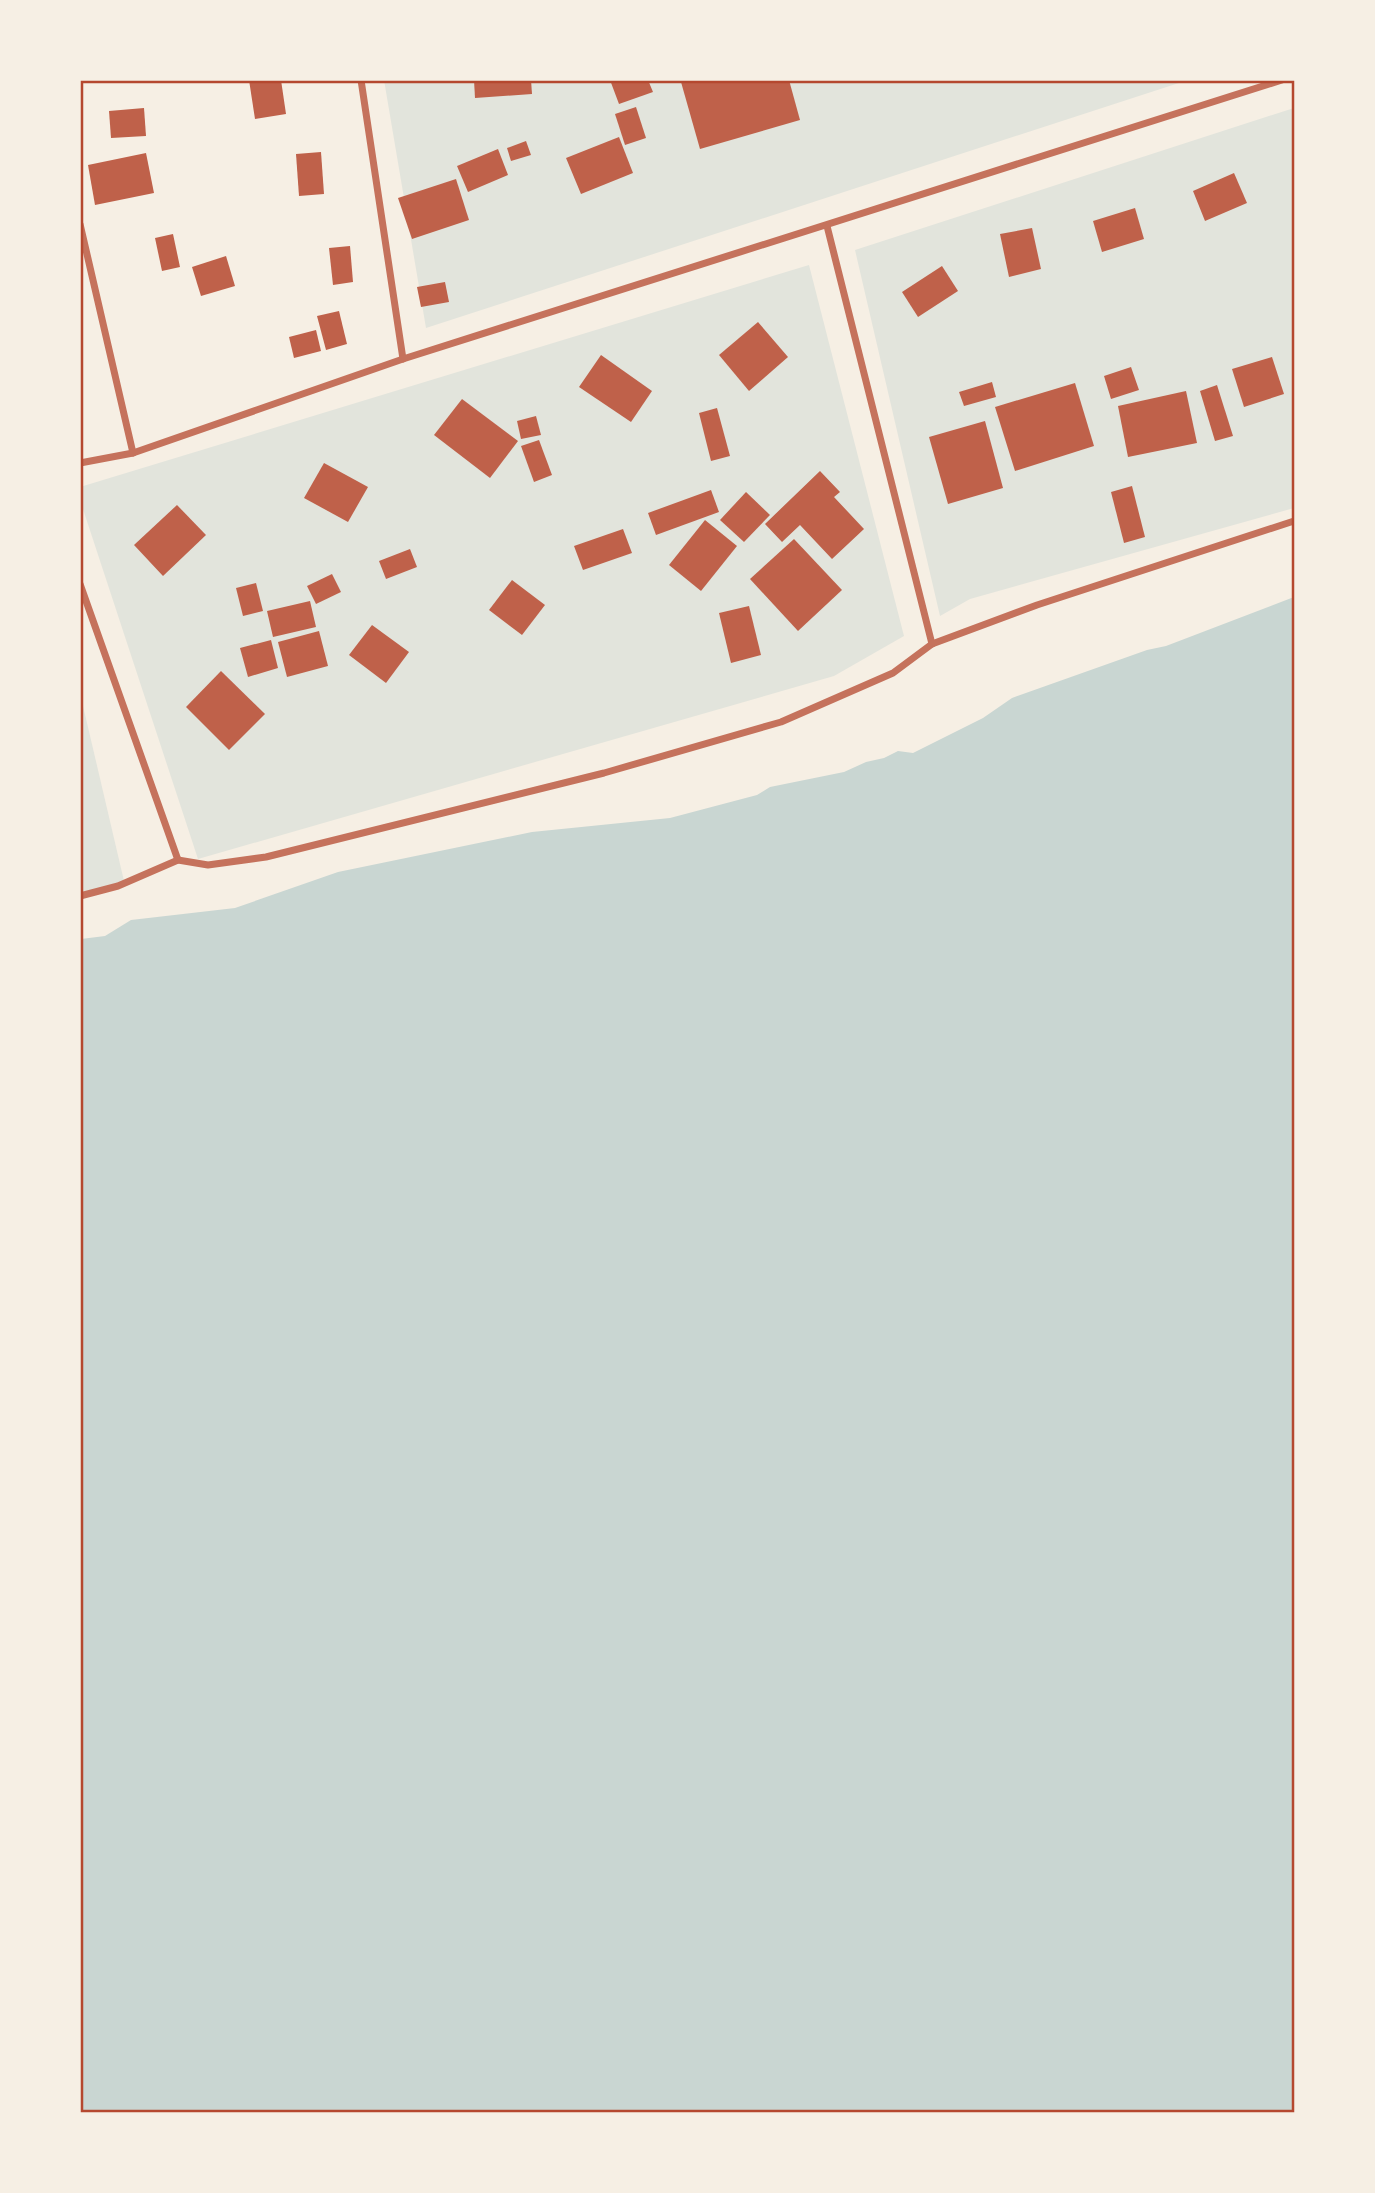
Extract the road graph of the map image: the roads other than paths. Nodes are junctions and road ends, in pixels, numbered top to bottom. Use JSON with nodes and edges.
{"nodes":[{"id":1,"x":361,"y":80,"type":"edge"},
{"id":2,"x":1282,"y":80,"type":"edge"},
{"id":3,"x":80,"y":224,"type":"edge"},
{"id":4,"x":827,"y":226,"type":"junction"},
{"id":5,"x":403,"y":359,"type":"junction"},
{"id":6,"x":133,"y":453,"type":"junction"},
{"id":7,"x":80,"y":463,"type":"edge"},
{"id":8,"x":1294,"y":522,"type":"edge"},
{"id":9,"x":80,"y":584,"type":"edge"},
{"id":10,"x":932,"y":644,"type":"junction"},
{"id":11,"x":178,"y":860,"type":"junction"},
{"id":12,"x":80,"y":896,"type":"edge"}],
"edges":[{"from":1,"to":5,"type":"street"},
{"from":2,"to":4,"type":"street"},
{"from":3,"to":6,"type":"street"},
{"from":4,"to":5,"type":"street"},
{"from":4,"to":10,"type":"street"},
{"from":5,"to":6,"type":"street"},
{"from":6,"to":7,"type":"street"},
{"from":8,"to":10,"type":"street"},
{"from":9,"to":11,"type":"street"},
{"from":10,"to":11,"type":"street"},
{"from":11,"to":12,"type":"street"}]}
